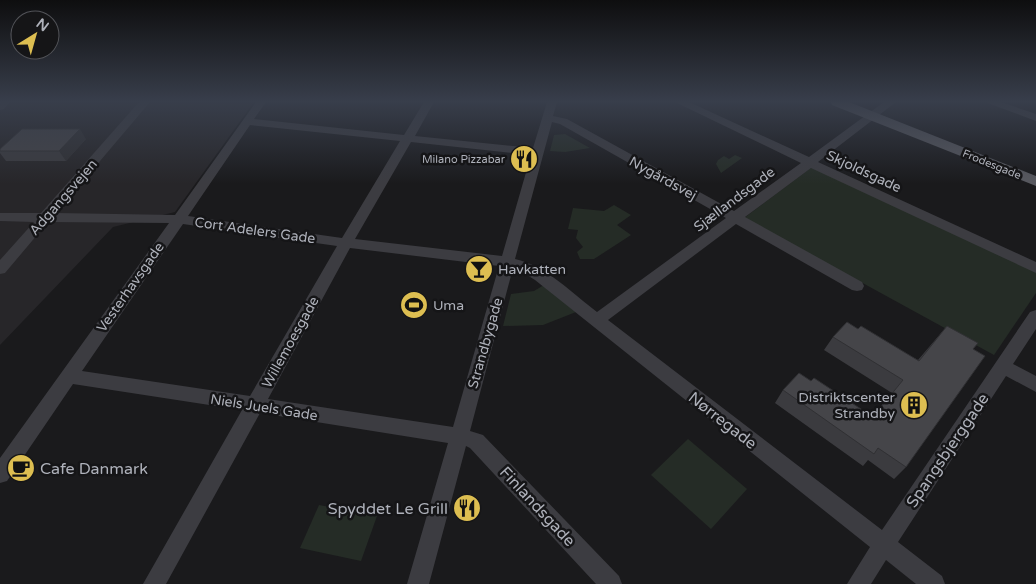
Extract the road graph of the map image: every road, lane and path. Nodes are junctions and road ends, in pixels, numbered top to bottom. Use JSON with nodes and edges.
{"nodes":[{"id":1,"x":121,"y":129,"type":"edge"},
{"id":2,"x":243,"y":129,"type":"edge"},
{"id":3,"x":320,"y":129,"type":"edge"},
{"id":4,"x":412,"y":129,"type":"edge"},
{"id":5,"x":545,"y":129,"type":"edge"},
{"id":6,"x":578,"y":129,"type":"edge"},
{"id":7,"x":738,"y":129,"type":"edge"},
{"id":8,"x":855,"y":129,"type":"edge"},
{"id":9,"x":906,"y":129,"type":"edge"},
{"id":10,"x":407,"y":138,"type":"junction"},
{"id":11,"x":538,"y":152,"type":"junction"},
{"id":12,"x":810,"y":163,"type":"junction"},
{"id":13,"x":1036,"y":181,"type":"edge"},
{"id":14,"x":0,"y":217,"type":"edge"},
{"id":15,"x":45,"y":217,"type":"junction"},
{"id":16,"x":735,"y":218,"type":"junction"},
{"id":17,"x":178,"y":219,"type":"junction"},
{"id":18,"x":346,"y":243,"type":"junction"},
{"id":19,"x":508,"y":262,"type":"junction"},
{"id":20,"x":1036,"y":268,"type":"edge"},
{"id":21,"x":0,"y":269,"type":"edge"},
{"id":22,"x":856,"y":286,"type":"dead end"},
{"id":23,"x":1036,"y":316,"type":"edge"},
{"id":24,"x":596,"y":322,"type":"junction"},
{"id":25,"x":1003,"y":366,"type":"junction"},
{"id":26,"x":68,"y":376,"type":"junction"},
{"id":27,"x":1036,"y":385,"type":"edge"},
{"id":28,"x":255,"y":406,"type":"junction"},
{"id":29,"x":459,"y":436,"type":"junction"},
{"id":30,"x":0,"y":474,"type":"edge"},
{"id":31,"x":884,"y":545,"type":"junction"},
{"id":32,"x":154,"y":584,"type":"edge"},
{"id":33,"x":418,"y":584,"type":"edge"},
{"id":34,"x":611,"y":584,"type":"edge"},
{"id":35,"x":858,"y":584,"type":"edge"},
{"id":36,"x":934,"y":584,"type":"edge"}],
"edges":[{"from":1,"to":15,"type":"street","name":"Adgangsvejen"},
{"from":2,"to":17,"type":"street","name":"Vesterhavsgade"},
{"from":3,"to":10,"type":"street"},
{"from":4,"to":10,"type":"street","name":"Willemoesgade"},
{"from":5,"to":11,"type":"street","name":"Strandbygade"},
{"from":6,"to":16,"type":"street","name":"Nygårdsvej"},
{"from":7,"to":12,"type":"street","name":"Skjoldsgade"},
{"from":8,"to":12,"type":"street","name":"Sjællandsgade"},
{"from":9,"to":13,"type":"main road","name":"Frodesgade"},
{"from":10,"to":11,"type":"street"},
{"from":10,"to":18,"type":"street","name":"Willemoesgade"},
{"from":11,"to":19,"type":"street","name":"Strandbygade"},
{"from":12,"to":16,"type":"street","name":"Sjællandsgade"},
{"from":12,"to":20,"type":"street","name":"Skjoldsgade"},
{"from":14,"to":15,"type":"street","name":"Cort Adelers Gade"},
{"from":15,"to":17,"type":"street","name":"Cort Adelers Gade"},
{"from":15,"to":21,"type":"street","name":"Adgangsvejen"},
{"from":16,"to":22,"type":"street","name":"Nygårdsvej"},
{"from":16,"to":24,"type":"street","name":"Sjællandsgade"},
{"from":17,"to":18,"type":"street","name":"Cort Adelers Gade"},
{"from":17,"to":26,"type":"street","name":"Vesterhavsgade"},
{"from":18,"to":19,"type":"street","name":"Cort Adelers Gade"},
{"from":18,"to":28,"type":"street","name":"Willemoesgade"},
{"from":19,"to":24,"type":"street","name":"Nørregade"},
{"from":19,"to":29,"type":"street","name":"Strandbygade"},
{"from":23,"to":25,"type":"street","name":"Spangsbjerggade"},
{"from":24,"to":31,"type":"street","name":"Nørregade"},
{"from":25,"to":27,"type":"street"},
{"from":25,"to":31,"type":"street","name":"Spangsbjerggade"},
{"from":26,"to":28,"type":"street","name":"Niels Juels Gade"},
{"from":26,"to":30,"type":"street","name":"Vesterhavsgade"},
{"from":28,"to":29,"type":"street","name":"Niels Juels Gade"},
{"from":28,"to":32,"type":"street","name":"Willemoesgade"},
{"from":29,"to":33,"type":"street","name":"Strandbygade"},
{"from":29,"to":34,"type":"street","name":"Finlandsgade"},
{"from":31,"to":35,"type":"street","name":"Spangsbjerggade"},
{"from":31,"to":36,"type":"street","name":"Nørregade"}]}
